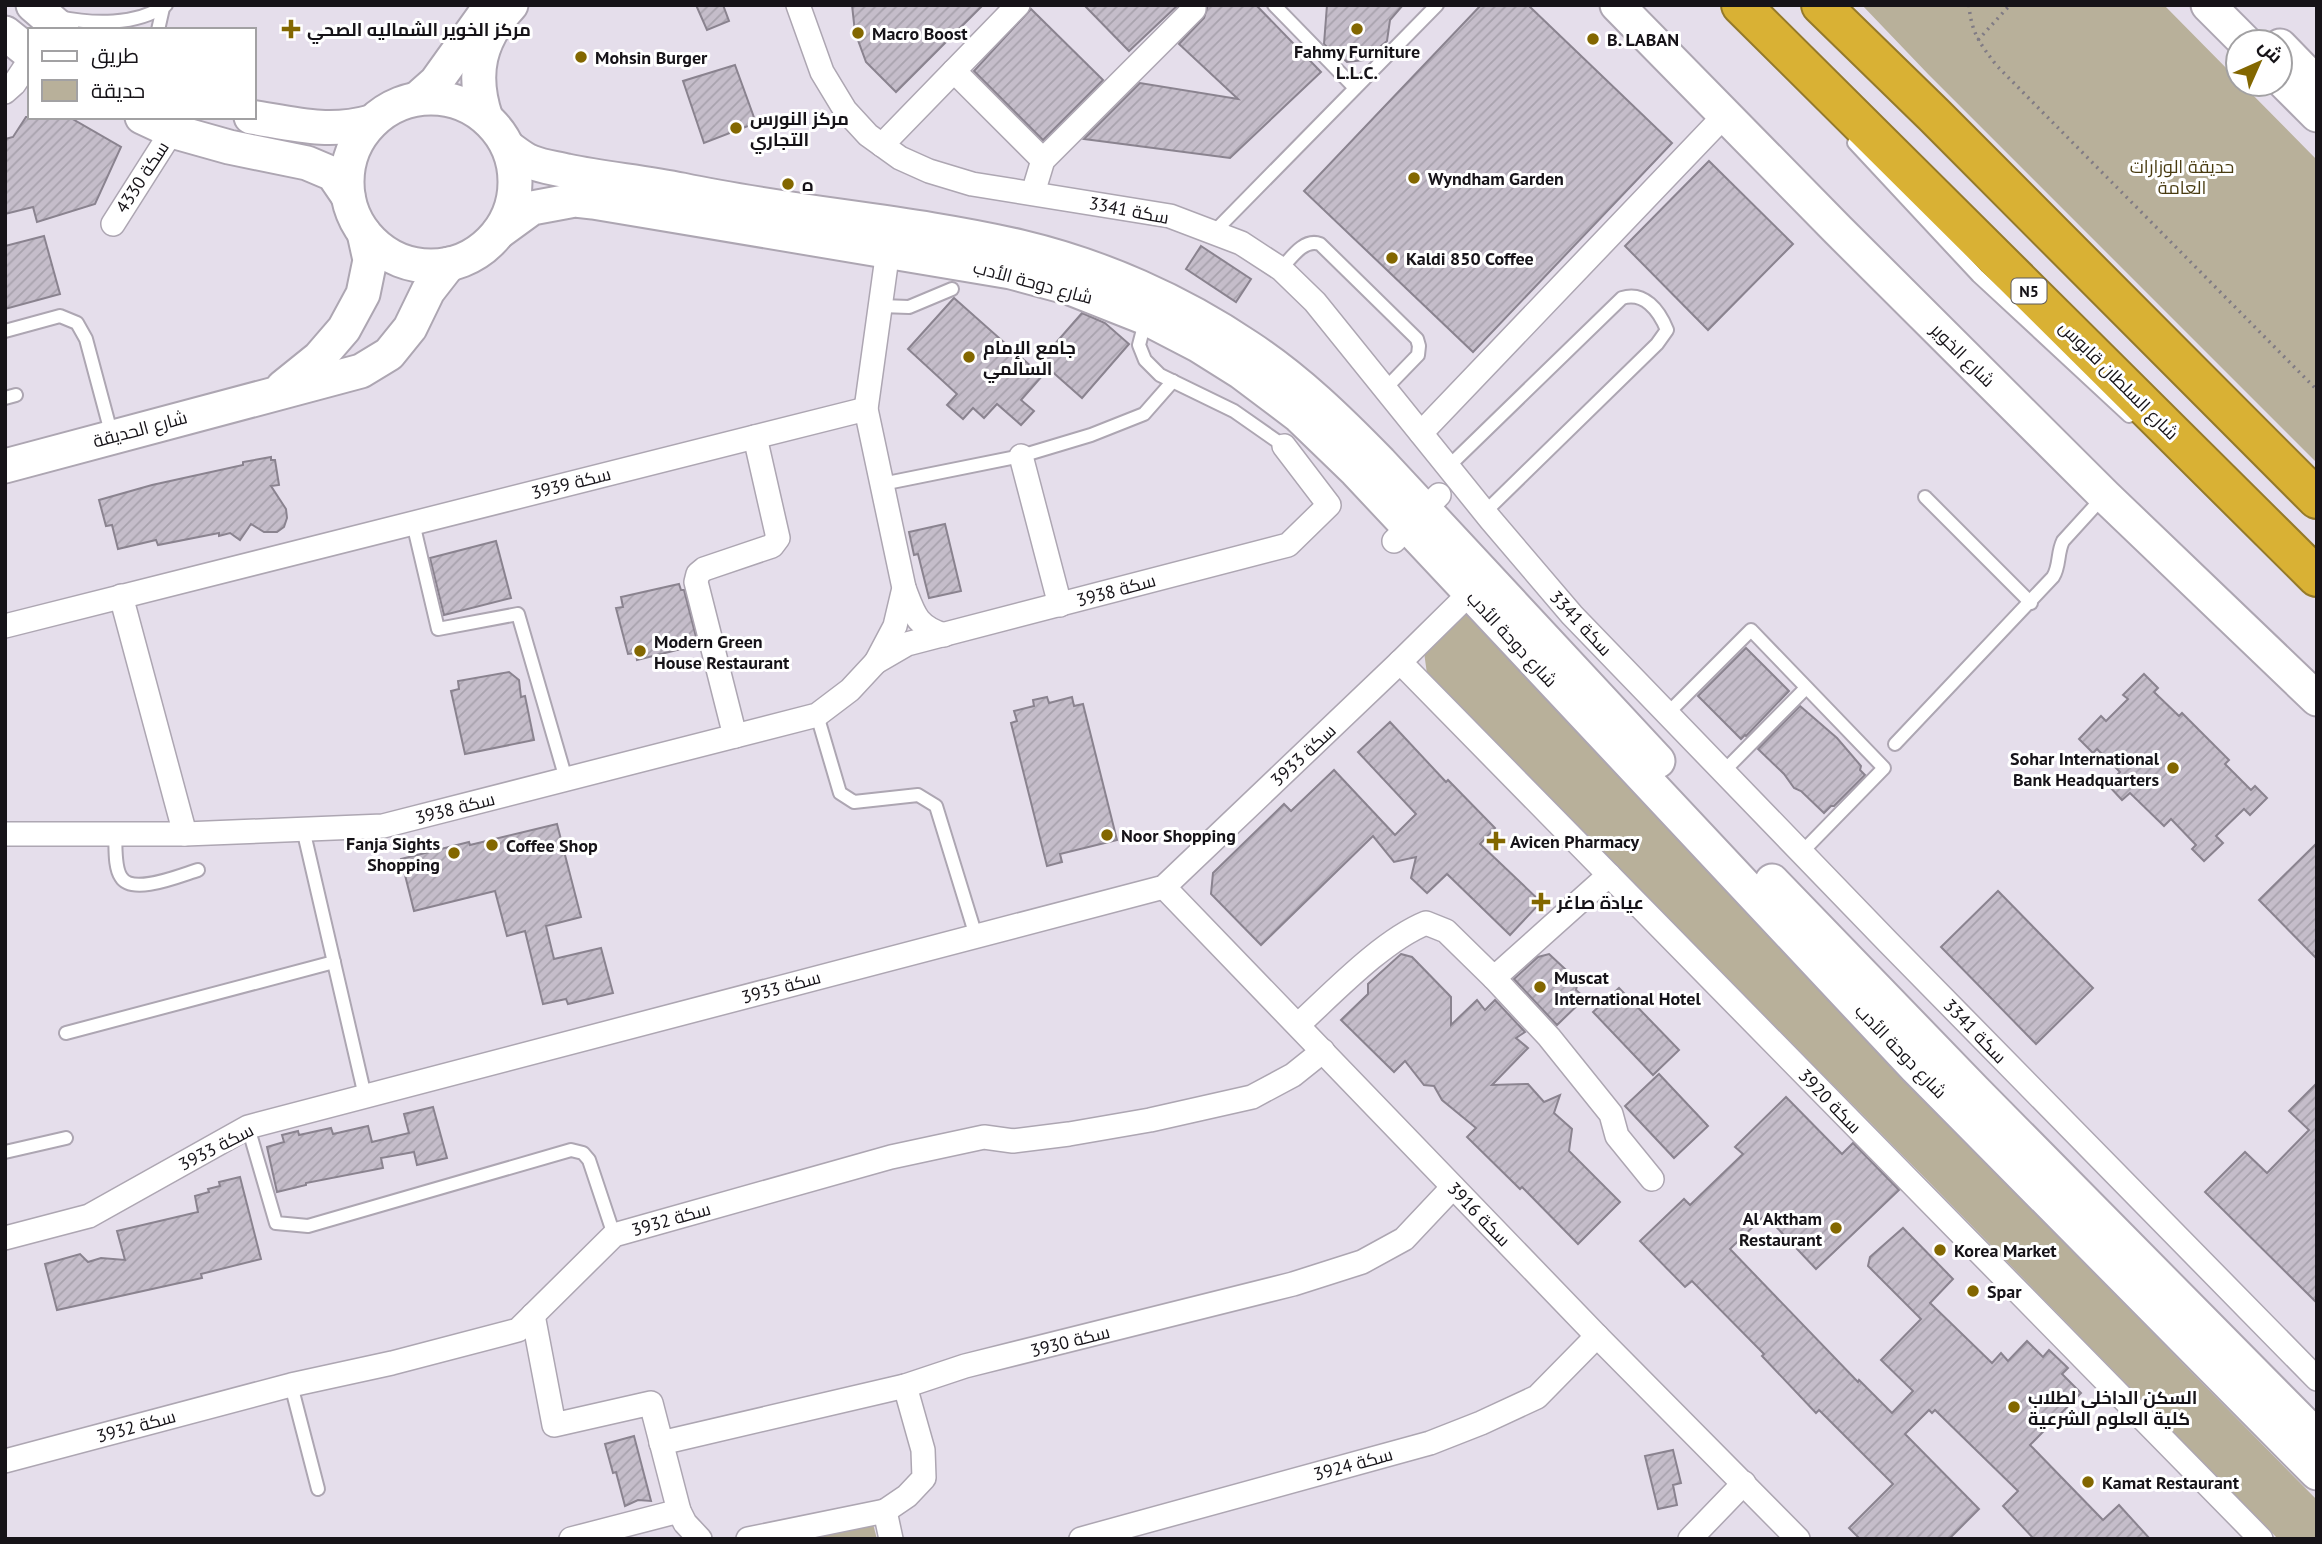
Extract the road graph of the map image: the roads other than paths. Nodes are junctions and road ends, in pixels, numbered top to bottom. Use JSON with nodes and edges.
{"nodes":[{"id":1,"x":493,"y":5,"type":"edge"},
{"id":2,"x":511,"y":5,"type":"edge"},
{"id":3,"x":798,"y":5,"type":"edge"},
{"id":4,"x":1018,"y":5,"type":"edge"},
{"id":5,"x":1194,"y":5,"type":"edge"},
{"id":6,"x":1274,"y":5,"type":"edge"},
{"id":7,"x":1437,"y":5,"type":"edge"},
{"id":8,"x":1616,"y":5,"type":"edge"},
{"id":9,"x":1821,"y":5,"type":"edge"},
{"id":10,"x":2208,"y":5,"type":"edge"},
{"id":11,"x":164,"y":6,"type":"edge"},
{"id":12,"x":45,"y":16,"type":"edge"},
{"id":13,"x":1752,"y":16,"type":"edge"},
{"id":14,"x":158,"y":28,"type":"edge"},
{"id":15,"x":2239,"y":28,"type":"edge"},
{"id":16,"x":5,"y":33,"type":"edge"},
{"id":17,"x":28,"y":51,"type":"edge"},
{"id":18,"x":2294,"y":61,"type":"edge"},
{"id":19,"x":28,"y":63,"type":"edge"},
{"id":20,"x":954,"y":71,"type":"junction"},
{"id":21,"x":2294,"y":84,"type":"edge"},
{"id":22,"x":2317,"y":85,"type":"edge"},
{"id":23,"x":1355,"y":88,"type":"junction"},
{"id":24,"x":1808,"y":90,"type":"dead end"},
{"id":25,"x":5,"y":92,"type":"edge"},
{"id":26,"x":2294,"y":92,"type":"edge"},
{"id":27,"x":418,"y":98,"type":"junction"},
{"id":28,"x":2317,"y":115,"type":"edge"},
{"id":29,"x":1724,"y":116,"type":"junction"},
{"id":30,"x":256,"y":118,"type":"edge"},
{"id":31,"x":486,"y":118,"type":"junction"},
{"id":32,"x":146,"y":119,"type":"edge"},
{"id":33,"x":371,"y":122,"type":"junction"},
{"id":34,"x":172,"y":131,"type":"junction"},
{"id":35,"x":1844,"y":132,"type":"dead end"},
{"id":36,"x":882,"y":145,"type":"junction"},
{"id":37,"x":509,"y":148,"type":"junction"},
{"id":38,"x":1042,"y":160,"type":"junction"},
{"id":39,"x":1033,"y":194,"type":"junction"},
{"id":40,"x":348,"y":196,"type":"junction"},
{"id":41,"x":113,"y":224,"type":"dead end"},
{"id":42,"x":499,"y":232,"type":"junction"},
{"id":43,"x":364,"y":233,"type":"junction"},
{"id":44,"x":1212,"y":234,"type":"junction"},
{"id":45,"x":888,"y":250,"type":"junction"},
{"id":46,"x":449,"y":264,"type":"junction"},
{"id":47,"x":1281,"y":269,"type":"junction"},
{"id":48,"x":952,"y":289,"type":"dead end"},
{"id":49,"x":881,"y":306,"type":"junction"},
{"id":50,"x":1146,"y":318,"type":"junction"},
{"id":51,"x":5,"y":331,"type":"edge"},
{"id":52,"x":1173,"y":381,"type":"junction"},
{"id":53,"x":1385,"y":389,"type":"junction"},
{"id":54,"x":275,"y":393,"type":"junction"},
{"id":55,"x":866,"y":409,"type":"junction"},
{"id":56,"x":2141,"y":426,"type":"dead end"},
{"id":57,"x":1421,"y":433,"type":"junction"},
{"id":58,"x":112,"y":436,"type":"junction"},
{"id":59,"x":755,"y":437,"type":"junction"},
{"id":60,"x":2165,"y":443,"type":"dead end"},
{"id":61,"x":1284,"y":446,"type":"joint"},
{"id":62,"x":1021,"y":456,"type":"junction"},
{"id":63,"x":5,"y":466,"type":"edge"},
{"id":64,"x":1448,"y":467,"type":"junction"},
{"id":65,"x":2207,"y":468,"type":"junction"},
{"id":66,"x":882,"y":484,"type":"junction"},
{"id":67,"x":2105,"y":496,"type":"junction"},
{"id":68,"x":1925,"y":497,"type":"dead end"},
{"id":69,"x":2317,"y":499,"type":"edge"},
{"id":70,"x":1485,"y":512,"type":"junction"},
{"id":71,"x":1416,"y":518,"type":"junction"},
{"id":72,"x":414,"y":523,"type":"junction"},
{"id":73,"x":2317,"y":577,"type":"edge"},
{"id":74,"x":904,"y":589,"type":"junction"},
{"id":75,"x":1469,"y":594,"type":"junction"},
{"id":76,"x":121,"y":596,"type":"junction"},
{"id":77,"x":2031,"y":603,"type":"junction"},
{"id":78,"x":1060,"y":605,"type":"junction"},
{"id":79,"x":5,"y":626,"type":"edge"},
{"id":80,"x":944,"y":635,"type":"junction"},
{"id":81,"x":876,"y":662,"type":"junction"},
{"id":82,"x":1400,"y":662,"type":"junction"},
{"id":83,"x":1806,"y":688,"type":"junction"},
{"id":84,"x":2317,"y":699,"type":"edge"},
{"id":85,"x":1667,"y":714,"type":"junction"},
{"id":86,"x":817,"y":715,"type":"junction"},
{"id":87,"x":735,"y":736,"type":"junction"},
{"id":88,"x":1895,"y":744,"type":"dead end"},
{"id":89,"x":1723,"y":772,"type":"junction"},
{"id":90,"x":566,"y":779,"type":"junction"},
{"id":91,"x":303,"y":829,"type":"junction"},
{"id":92,"x":5,"y":834,"type":"edge"},
{"id":93,"x":114,"y":834,"type":"junction"},
{"id":94,"x":185,"y":834,"type":"junction"},
{"id":95,"x":1801,"y":853,"type":"junction"},
{"id":96,"x":198,"y":870,"type":"dead end"},
{"id":97,"x":1609,"y":875,"type":"junction"},
{"id":98,"x":1164,"y":887,"type":"junction"},
{"id":99,"x":976,"y":936,"type":"junction"},
{"id":100,"x":334,"y":962,"type":"junction"},
{"id":101,"x":1494,"y":978,"type":"junction"},
{"id":102,"x":1298,"y":1025,"type":"junction"},
{"id":103,"x":65,"y":1033,"type":"dead end"},
{"id":104,"x":1323,"y":1051,"type":"junction"},
{"id":105,"x":365,"y":1096,"type":"junction"},
{"id":106,"x":248,"y":1127,"type":"junction"},
{"id":107,"x":66,"y":1138,"type":"dead end"},
{"id":108,"x":5,"y":1152,"type":"edge"},
{"id":109,"x":1652,"y":1178,"type":"dead end"},
{"id":110,"x":1452,"y":1187,"type":"junction"},
{"id":111,"x":614,"y":1235,"type":"junction"},
{"id":112,"x":6,"y":1237,"type":"edge"},
{"id":113,"x":533,"y":1315,"type":"junction"},
{"id":114,"x":1597,"y":1336,"type":"junction"},
{"id":115,"x":2317,"y":1379,"type":"edge"},
{"id":116,"x":291,"y":1385,"type":"junction"},
{"id":117,"x":905,"y":1386,"type":"junction"},
{"id":118,"x":2317,"y":1437,"type":"edge"},
{"id":119,"x":661,"y":1443,"type":"junction"},
{"id":120,"x":5,"y":1461,"type":"edge"},
{"id":121,"x":2317,"y":1473,"type":"edge"},
{"id":122,"x":1744,"y":1483,"type":"junction"},
{"id":123,"x":317,"y":1489,"type":"dead end"},
{"id":124,"x":679,"y":1511,"type":"junction"},
{"id":125,"x":885,"y":1511,"type":"junction"},
{"id":126,"x":1127,"y":1533,"type":"edge"},
{"id":127,"x":571,"y":1539,"type":"edge"},
{"id":128,"x":700,"y":1539,"type":"edge"},
{"id":129,"x":748,"y":1539,"type":"edge"},
{"id":130,"x":891,"y":1539,"type":"edge"},
{"id":131,"x":1081,"y":1539,"type":"edge"},
{"id":132,"x":1690,"y":1539,"type":"edge"},
{"id":133,"x":1798,"y":1539,"type":"edge"},
{"id":134,"x":2261,"y":1539,"type":"edge"}],
"edges":[{"from":1,"to":27,"type":"main road"},
{"from":2,"to":31,"type":"main road"},
{"from":3,"to":36,"type":"street","name":"سكة 3341"},
{"from":4,"to":20,"type":"street"},
{"from":5,"to":38,"type":"street"},
{"from":6,"to":23,"type":"lane"},
{"from":7,"to":23,"type":"lane"},
{"from":8,"to":29,"type":"main road","name":"شارع الخوير"},
{"from":9,"to":69,"type":"highway"},
{"from":10,"to":15,"type":"main road"},
{"from":11,"to":12,"type":"lane"},
{"from":11,"to":14,"type":"lane"},
{"from":13,"to":24,"type":"lane"},
{"from":13,"to":65,"type":"highway","name":"شارع السلطان قابوس","number":"N5"},
{"from":16,"to":17,"type":"main road"},
{"from":18,"to":22,"type":"main road"},
{"from":19,"to":25,"type":"street"},
{"from":20,"to":36,"type":"street"},
{"from":20,"to":38,"type":"street"},
{"from":21,"to":22,"type":"street"},
{"from":23,"to":44,"type":"lane"},
{"from":26,"to":28,"type":"main road"},
{"from":27,"to":31,"type":"main road"},
{"from":27,"to":33,"type":"main road"},
{"from":29,"to":57,"type":"street"},
{"from":29,"to":67,"type":"main road","name":"شارع الخوير"},
{"from":30,"to":33,"type":"main road"},
{"from":31,"to":37,"type":"main road"},
{"from":32,"to":34,"type":"main road"},
{"from":33,"to":40,"type":"main road"},
{"from":34,"to":40,"type":"main road"},
{"from":34,"to":41,"type":"street","name":"سكة 4330"},
{"from":35,"to":56,"type":"lane"},
{"from":36,"to":39,"type":"street","name":"سكة 3341"},
{"from":37,"to":42,"type":"main road"},
{"from":37,"to":71,"type":"main road","name":"شارع دوحة الأدب"},
{"from":38,"to":39,"type":"street"},
{"from":39,"to":44,"type":"street","name":"سكة 3341"},
{"from":40,"to":43,"type":"main road"},
{"from":42,"to":45,"type":"main road","name":"شارع دوحة الأدب"},
{"from":42,"to":46,"type":"main road"},
{"from":43,"to":46,"type":"main road"},
{"from":43,"to":54,"type":"main road","name":"شارع الحديقة"},
{"from":44,"to":47,"type":"street","name":"سكة 3341"},
{"from":45,"to":49,"type":"street"},
{"from":45,"to":50,"type":"main road","name":"شارع دوحة الأدب"},
{"from":46,"to":54,"type":"main road","name":"شارع الحديقة"},
{"from":47,"to":53,"type":"street","name":"سكة 3341"},
{"from":47,"to":53,"type":"lane"},
{"from":48,"to":49,"type":"lane"},
{"from":49,"to":55,"type":"street"},
{"from":50,"to":52,"type":"lane"},
{"from":50,"to":71,"type":"main road","name":"شارع دوحة الأدب"},
{"from":51,"to":58,"type":"lane"},
{"from":52,"to":61,"type":"lane"},
{"from":52,"to":62,"type":"lane"},
{"from":53,"to":57,"type":"street","name":"سكة 3341"},
{"from":54,"to":58,"type":"main road","name":"شارع الحديقة"},
{"from":55,"to":59,"type":"street","name":"سكة 3939"},
{"from":55,"to":66,"type":"street","name":"سكة 3938"},
{"from":57,"to":64,"type":"street","name":"سكة 3341"},
{"from":58,"to":63,"type":"main road","name":"شارع الحديقة"},
{"from":59,"to":72,"type":"street","name":"سكة 3939"},
{"from":59,"to":87,"type":"street"},
{"from":60,"to":65,"type":"lane"},
{"from":61,"to":78,"type":"street","name":"سكة 3938"},
{"from":62,"to":66,"type":"lane"},
{"from":62,"to":78,"type":"street"},
{"from":64,"to":70,"type":"street","name":"سكة 3341"},
{"from":64,"to":70,"type":"lane"},
{"from":65,"to":73,"type":"highway","name":"شارع السلطان قابوس","number":"N5"},
{"from":66,"to":74,"type":"street","name":"سكة 3938"},
{"from":67,"to":77,"type":"lane"},
{"from":67,"to":84,"type":"main road","name":"شارع الخوير"},
{"from":68,"to":77,"type":"lane"},
{"from":70,"to":85,"type":"street","name":"سكة 3341"},
{"from":71,"to":75,"type":"main road","name":"شارع دوحة الأدب"},
{"from":71,"to":118,"type":"main road","name":"شارع دوحة الأدب"},
{"from":72,"to":76,"type":"street","name":"سكة 3939"},
{"from":72,"to":90,"type":"lane"},
{"from":74,"to":80,"type":"street","name":"سكة 3938"},
{"from":74,"to":81,"type":"street","name":"سكة 3938"},
{"from":75,"to":82,"type":"street","name":"سكة 3933"},
{"from":75,"to":121,"type":"main road","name":"شارع دوحة الأدب"},
{"from":76,"to":79,"type":"street","name":"سكة 3939"},
{"from":76,"to":94,"type":"street"},
{"from":77,"to":88,"type":"lane"},
{"from":78,"to":80,"type":"street","name":"سكة 3938"},
{"from":80,"to":81,"type":"street","name":"سكة 3938"},
{"from":81,"to":86,"type":"street","name":"سكة 3938"},
{"from":82,"to":97,"type":"street","name":"سكة 3920"},
{"from":82,"to":98,"type":"street","name":"سكة 3933"},
{"from":83,"to":85,"type":"lane"},
{"from":83,"to":89,"type":"lane"},
{"from":83,"to":95,"type":"lane"},
{"from":85,"to":89,"type":"street","name":"سكة 3341"},
{"from":86,"to":87,"type":"street","name":"سكة 3938"},
{"from":86,"to":99,"type":"lane"},
{"from":87,"to":90,"type":"street","name":"سكة 3938"},
{"from":89,"to":95,"type":"street","name":"سكة 3341"},
{"from":90,"to":91,"type":"street","name":"سكة 3938"},
{"from":91,"to":94,"type":"street","name":"سكة 3938"},
{"from":91,"to":100,"type":"lane"},
{"from":92,"to":93,"type":"street","name":"سكة 3938"},
{"from":93,"to":94,"type":"street","name":"سكة 3938"},
{"from":93,"to":96,"type":"lane"},
{"from":95,"to":115,"type":"street","name":"سكة 3341"},
{"from":97,"to":101,"type":"street"},
{"from":97,"to":134,"type":"street","name":"سكة 3920"},
{"from":98,"to":99,"type":"street","name":"سكة 3933"},
{"from":98,"to":102,"type":"street","name":"سكة 3916"},
{"from":99,"to":105,"type":"street","name":"سكة 3933"},
{"from":100,"to":103,"type":"lane"},
{"from":100,"to":105,"type":"lane"},
{"from":101,"to":102,"type":"street"},
{"from":101,"to":109,"type":"street"},
{"from":102,"to":104,"type":"street","name":"سكة 3916"},
{"from":104,"to":110,"type":"street","name":"سكة 3916"},
{"from":104,"to":111,"type":"street","name":"سكة 3932"},
{"from":105,"to":106,"type":"street","name":"سكة 3933"},
{"from":106,"to":111,"type":"lane"},
{"from":106,"to":112,"type":"street","name":"سكة 3933"},
{"from":107,"to":108,"type":"lane"},
{"from":110,"to":114,"type":"street","name":"سكة 3916"},
{"from":110,"to":117,"type":"street","name":"سكة 3930"},
{"from":111,"to":113,"type":"street","name":"سكة 3932"},
{"from":113,"to":116,"type":"street","name":"سكة 3932"},
{"from":113,"to":119,"type":"street"},
{"from":114,"to":122,"type":"street","name":"سكة 3916"},
{"from":114,"to":126,"type":"street","name":"سكة 3924"},
{"from":116,"to":120,"type":"street","name":"سكة 3932"},
{"from":116,"to":123,"type":"lane"},
{"from":117,"to":119,"type":"street","name":"سكة 3930"},
{"from":117,"to":125,"type":"street"},
{"from":119,"to":124,"type":"street"},
{"from":122,"to":132,"type":"street"},
{"from":122,"to":133,"type":"street","name":"سكة 3916"},
{"from":124,"to":127,"type":"street"},
{"from":124,"to":128,"type":"street"},
{"from":125,"to":129,"type":"street"},
{"from":125,"to":130,"type":"street"},
{"from":126,"to":131,"type":"street","name":"سكة 3924"}]}
